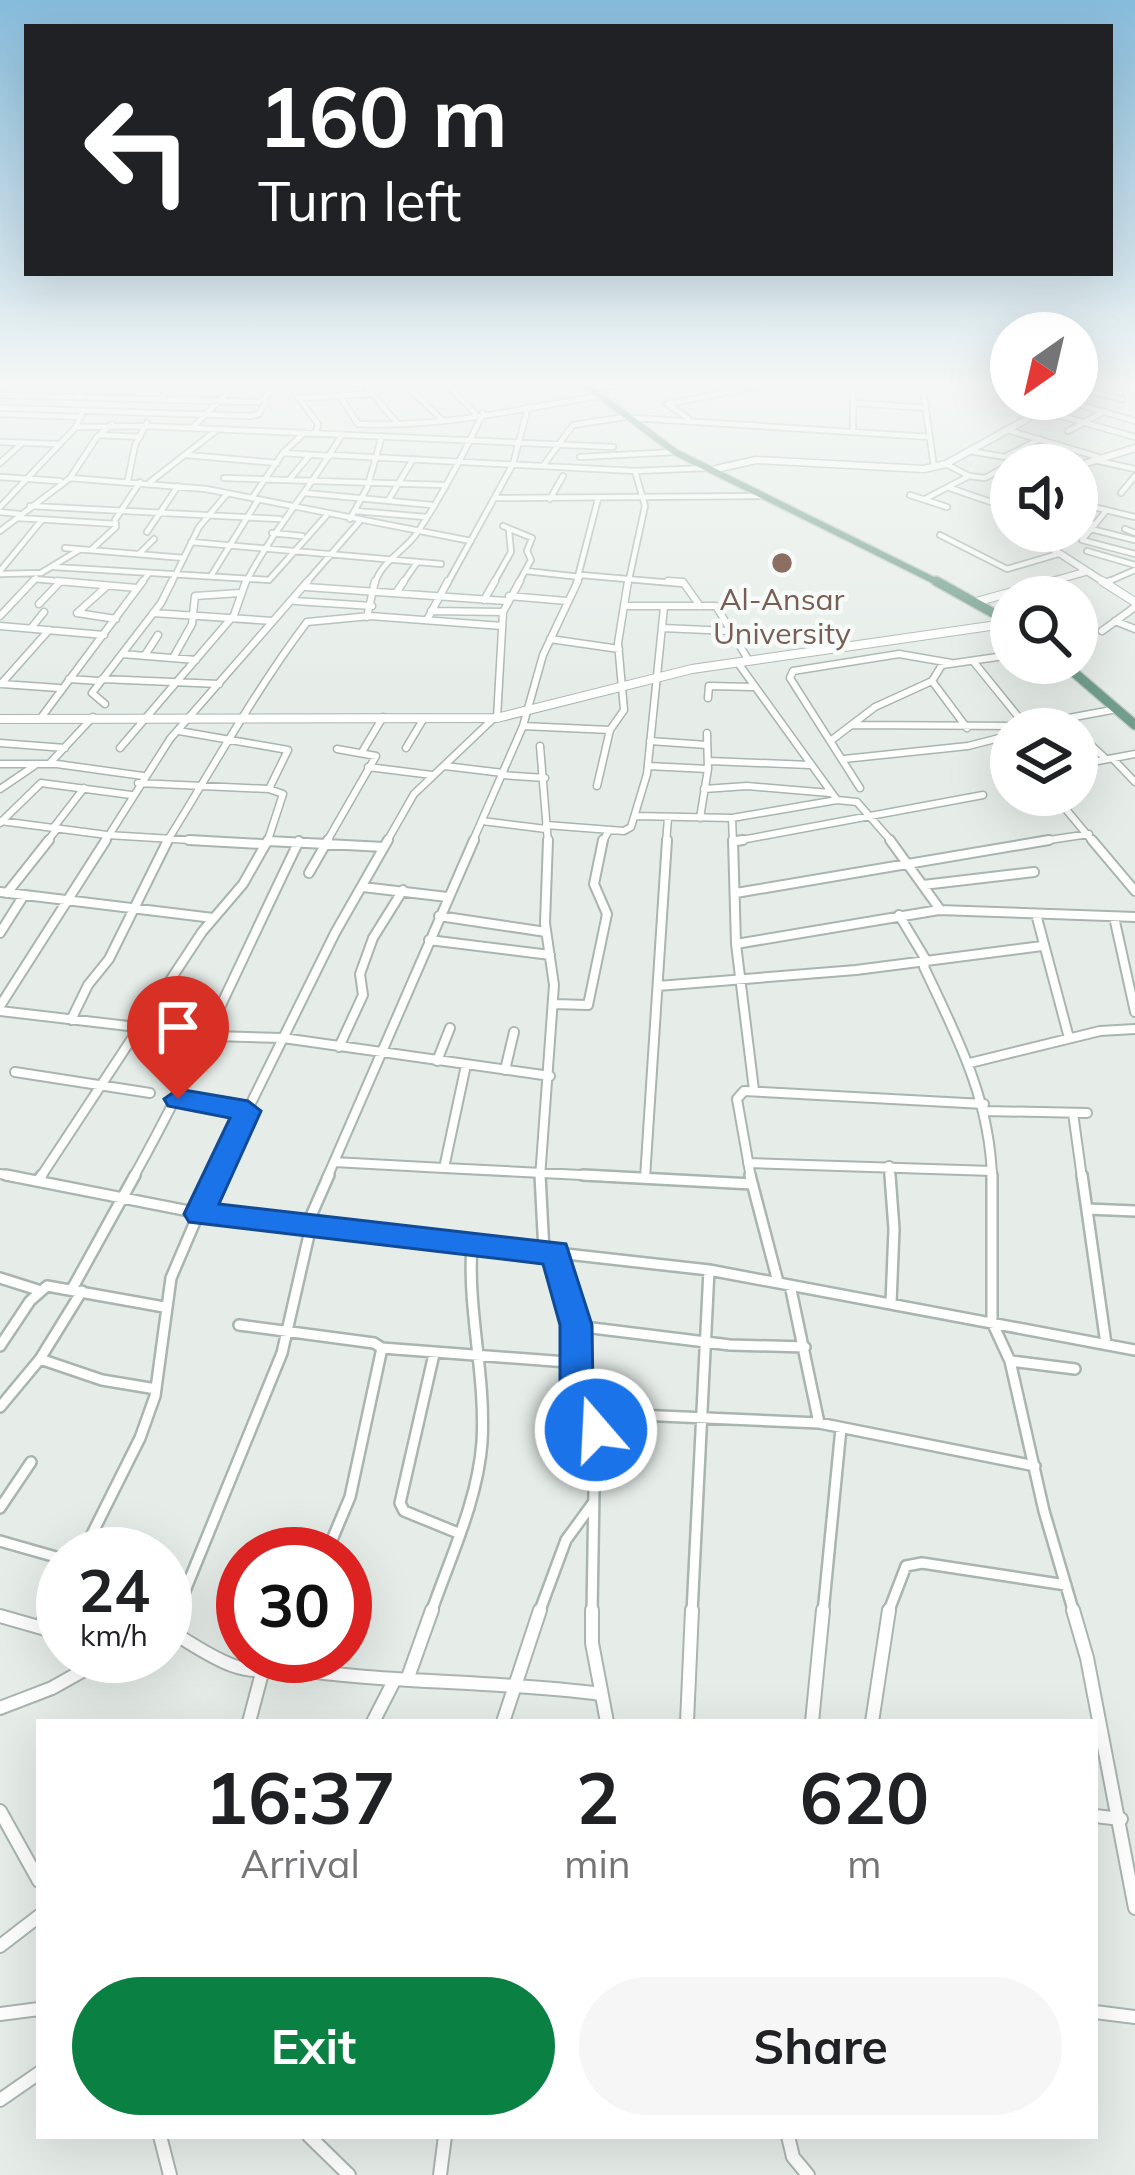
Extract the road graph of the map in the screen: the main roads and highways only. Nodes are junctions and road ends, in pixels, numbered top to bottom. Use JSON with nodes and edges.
{"nodes":[{"id":1,"x":743,"y":484,"type":"edge"},
{"id":2,"x":990,"y":608,"type":"edge"},
{"id":3,"x":1090,"y":684,"type":"edge"},
{"id":4,"x":1091,"y":684,"type":"edge"},
{"id":5,"x":1135,"y":722,"type":"edge"}],
"edges":[{"from":1,"to":2,"type":"main road"},
{"from":3,"to":5,"type":"main road"},
{"from":4,"to":5,"type":"main road"}]}
